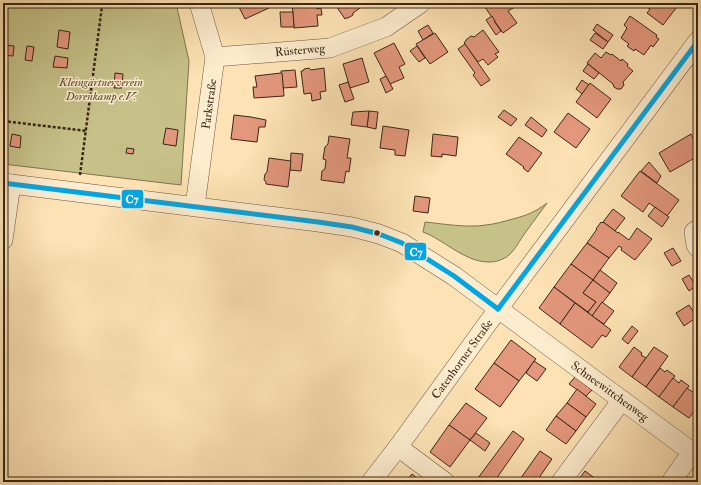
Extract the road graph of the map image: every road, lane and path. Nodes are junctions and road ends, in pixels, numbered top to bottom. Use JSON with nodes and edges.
{"nodes":[{"id":1,"x":101,"y":3,"type":"edge"},
{"id":2,"x":199,"y":3,"type":"edge"},
{"id":3,"x":421,"y":3,"type":"edge"},
{"id":4,"x":698,"y":41,"type":"edge"},
{"id":5,"x":215,"y":57,"type":"junction"},
{"id":6,"x":3,"y":121,"type":"edge"},
{"id":7,"x":87,"y":131,"type":"junction"},
{"id":8,"x":7,"y":183,"type":"edge"},
{"id":9,"x":79,"y":192,"type":"junction"},
{"id":10,"x":195,"y":206,"type":"junction"},
{"id":11,"x":698,"y":229,"type":"edge"},
{"id":12,"x":3,"y":240,"type":"edge"},
{"id":13,"x":698,"y":248,"type":"edge"},
{"id":14,"x":498,"y":309,"type":"junction"},
{"id":15,"x":622,"y":400,"type":"junction"},
{"id":16,"x":398,"y":447,"type":"junction"},
{"id":17,"x":695,"y":451,"type":"edge"},
{"id":18,"x":371,"y":482,"type":"edge"},
{"id":19,"x":445,"y":482,"type":"edge"},
{"id":20,"x":561,"y":482,"type":"edge"},
{"id":21,"x":671,"y":482,"type":"edge"}],
"edges":[{"from":1,"to":7,"type":"path"},
{"from":2,"to":5,"type":"street","name":"Parkstraße"},
{"from":3,"to":5,"type":"street","name":"Rüsterweg"},
{"from":4,"to":14,"type":"street","name":"Catenhorner Straße"},
{"from":5,"to":10,"type":"street","name":"Parkstraße"},
{"from":6,"to":7,"type":"path"},
{"from":7,"to":9,"type":"path"},
{"from":8,"to":9,"type":"street","name":"Schneewittchenweg"},
{"from":8,"to":12,"type":"street"},
{"from":9,"to":10,"type":"street","name":"Schneewittchenweg"},
{"from":10,"to":14,"type":"street","name":"Schneewittchenweg"},
{"from":11,"to":13,"type":"street"},
{"from":14,"to":15,"type":"street","name":"Schneewittchenweg"},
{"from":14,"to":16,"type":"street","name":"Catenhorner Straße"},
{"from":15,"to":17,"type":"street","name":"Schneewittchenweg"},
{"from":15,"to":20,"type":"street"},
{"from":16,"to":18,"type":"street","name":"Catenhorner Straße"},
{"from":16,"to":19,"type":"street"},
{"from":17,"to":21,"type":"street","name":"Schneewittchenweg"}]}
